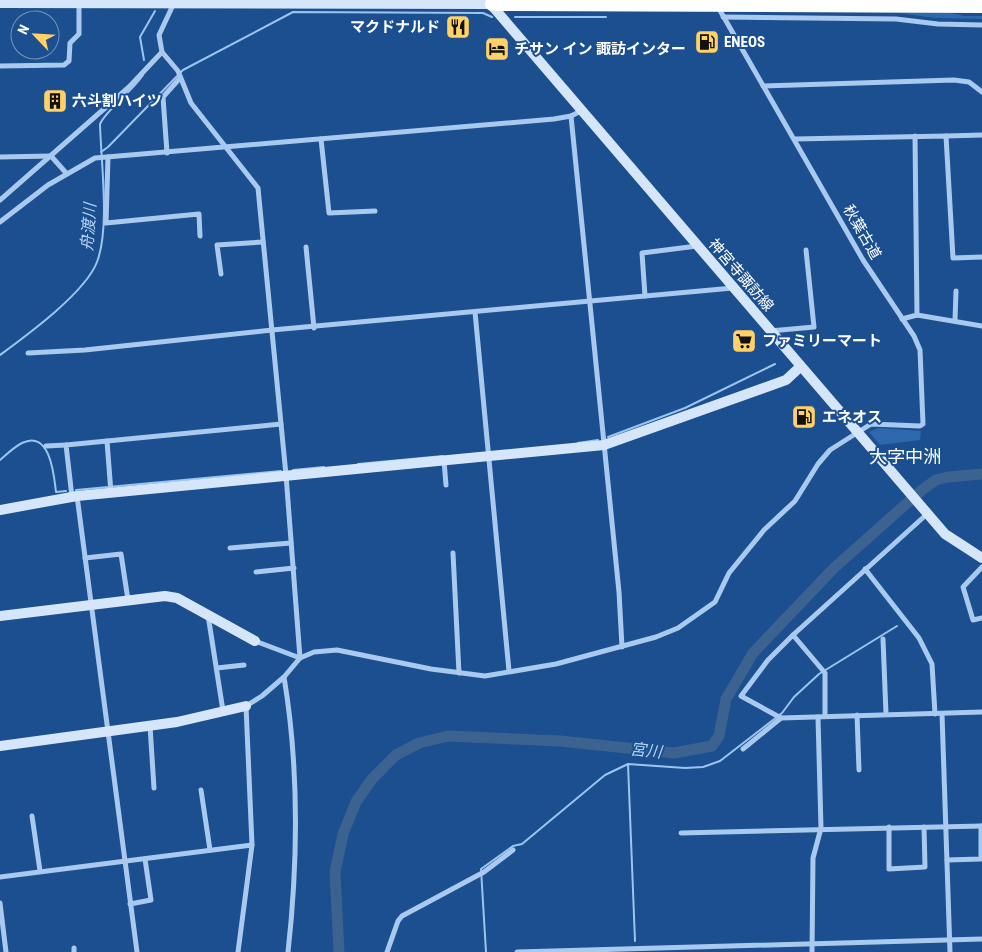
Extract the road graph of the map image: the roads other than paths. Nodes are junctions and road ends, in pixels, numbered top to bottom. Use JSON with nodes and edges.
{"nodes":[{"id":1,"x":0,"y":2,"type":"edge"},
{"id":2,"x":127,"y":2,"type":"edge"},
{"id":3,"x":174,"y":2,"type":"edge"},
{"id":4,"x":490,"y":2,"type":"edge"},
{"id":5,"x":715,"y":2,"type":"edge"},
{"id":6,"x":79,"y":3,"type":"junction"},
{"id":7,"x":982,"y":6,"type":"edge"},
{"id":8,"x":723,"y":17,"type":"junction"},
{"id":9,"x":982,"y":25,"type":"edge"},
{"id":10,"x":162,"y":52,"type":"junction"},
{"id":11,"x":0,"y":66,"type":"edge"},
{"id":12,"x":179,"y":75,"type":"junction"},
{"id":13,"x":762,"y":86,"type":"junction"},
{"id":14,"x":982,"y":92,"type":"edge"},
{"id":15,"x":581,"y":111,"type":"junction"},
{"id":16,"x":571,"y":116,"type":"junction"},
{"id":17,"x":982,"y":135,"type":"edge"},
{"id":18,"x":915,"y":136,"type":"junction"},
{"id":19,"x":946,"y":136,"type":"junction"},
{"id":20,"x":321,"y":139,"type":"junction"},
{"id":21,"x":795,"y":139,"type":"junction"},
{"id":22,"x":227,"y":148,"type":"junction"},
{"id":23,"x":167,"y":153,"type":"junction"},
{"id":24,"x":51,"y":156,"type":"junction"},
{"id":25,"x":0,"y":157,"type":"edge"},
{"id":26,"x":106,"y":157,"type":"junction"},
{"id":27,"x":66,"y":174,"type":"junction"},
{"id":28,"x":0,"y":200,"type":"edge"},
{"id":29,"x":375,"y":211,"type":"dead end"},
{"id":30,"x":0,"y":222,"type":"edge"},
{"id":31,"x":200,"y":236,"type":"dead end"},
{"id":32,"x":263,"y":242,"type":"junction"},
{"id":33,"x":697,"y":246,"type":"junction"},
{"id":34,"x":306,"y":247,"type":"dead end"},
{"id":35,"x":806,"y":250,"type":"dead end"},
{"id":36,"x":982,"y":257,"type":"edge"},
{"id":37,"x":221,"y":274,"type":"dead end"},
{"id":38,"x":733,"y":288,"type":"junction"},
{"id":39,"x":956,"y":292,"type":"dead end"},
{"id":40,"x":645,"y":296,"type":"junction"},
{"id":41,"x":590,"y":300,"type":"junction"},
{"id":42,"x":476,"y":312,"type":"junction"},
{"id":43,"x":917,"y":316,"type":"junction"},
{"id":44,"x":902,"y":319,"type":"junction"},
{"id":45,"x":955,"y":320,"type":"junction"},
{"id":46,"x":982,"y":326,"type":"edge"},
{"id":47,"x":314,"y":328,"type":"junction"},
{"id":48,"x":272,"y":330,"type":"junction"},
{"id":49,"x":770,"y":331,"type":"junction"},
{"id":50,"x":28,"y":353,"type":"dead end"},
{"id":51,"x":800,"y":367,"type":"junction"},
{"id":52,"x":281,"y":424,"type":"junction"},
{"id":53,"x":857,"y":431,"type":"junction"},
{"id":54,"x":107,"y":441,"type":"junction"},
{"id":55,"x":66,"y":445,"type":"junction"},
{"id":56,"x":604,"y":445,"type":"junction"},
{"id":57,"x":46,"y":446,"type":"dead end"},
{"id":58,"x":490,"y":456,"type":"junction"},
{"id":59,"x":444,"y":461,"type":"junction"},
{"id":60,"x":286,"y":474,"type":"junction"},
{"id":61,"x":446,"y":485,"type":"dead end"},
{"id":62,"x":111,"y":493,"type":"junction"},
{"id":63,"x":74,"y":497,"type":"junction"},
{"id":64,"x":0,"y":510,"type":"edge"},
{"id":65,"x":925,"y":510,"type":"junction"},
{"id":66,"x":291,"y":542,"type":"junction"},
{"id":67,"x":230,"y":548,"type":"dead end"},
{"id":68,"x":453,"y":554,"type":"dead end"},
{"id":69,"x":85,"y":558,"type":"junction"},
{"id":70,"x":982,"y":558,"type":"edge"},
{"id":71,"x":294,"y":568,"type":"junction"},
{"id":72,"x":982,"y":568,"type":"edge"},
{"id":73,"x":865,"y":569,"type":"junction"},
{"id":74,"x":256,"y":572,"type":"dead end"},
{"id":75,"x":128,"y":600,"type":"junction"},
{"id":76,"x":91,"y":605,"type":"junction"},
{"id":77,"x":208,"y":613,"type":"junction"},
{"id":78,"x":0,"y":616,"type":"edge"},
{"id":79,"x":982,"y":618,"type":"edge"},
{"id":80,"x":793,"y":635,"type":"junction"},
{"id":81,"x":883,"y":639,"type":"dead end"},
{"id":82,"x":255,"y":641,"type":"joint"},
{"id":83,"x":622,"y":647,"type":"junction"},
{"id":84,"x":300,"y":658,"type":"junction"},
{"id":85,"x":244,"y":665,"type":"dead end"},
{"id":86,"x":217,"y":668,"type":"junction"},
{"id":87,"x":509,"y":671,"type":"junction"},
{"id":88,"x":459,"y":673,"type":"junction"},
{"id":89,"x":284,"y":677,"type":"junction"},
{"id":90,"x":246,"y":706,"type":"junction"},
{"id":91,"x":223,"y":711,"type":"junction"},
{"id":92,"x":982,"y":712,"type":"edge"},
{"id":93,"x":886,"y":714,"type":"junction"},
{"id":94,"x":935,"y":714,"type":"junction"},
{"id":95,"x":942,"y":714,"type":"junction"},
{"id":96,"x":825,"y":715,"type":"junction"},
{"id":97,"x":857,"y":715,"type":"junction"},
{"id":98,"x":818,"y":717,"type":"junction"},
{"id":99,"x":781,"y":718,"type":"junction"},
{"id":100,"x":150,"y":726,"type":"junction"},
{"id":101,"x":107,"y":732,"type":"junction"},
{"id":102,"x":0,"y":746,"type":"edge"},
{"id":103,"x":743,"y":749,"type":"dead end"},
{"id":104,"x":859,"y":770,"type":"dead end"},
{"id":105,"x":154,"y":788,"type":"dead end"},
{"id":106,"x":201,"y":790,"type":"dead end"},
{"id":107,"x":32,"y":816,"type":"dead end"},
{"id":108,"x":982,"y":826,"type":"edge"},
{"id":109,"x":924,"y":827,"type":"junction"},
{"id":110,"x":946,"y":827,"type":"junction"},
{"id":111,"x":821,"y":828,"type":"junction"},
{"id":112,"x":889,"y":828,"type":"junction"},
{"id":113,"x":681,"y":833,"type":"dead end"},
{"id":114,"x":252,"y":845,"type":"junction"},
{"id":115,"x":210,"y":850,"type":"junction"},
{"id":116,"x":513,"y":850,"type":"dead end"},
{"id":117,"x":145,"y":859,"type":"junction"},
{"id":118,"x":947,"y":860,"type":"junction"},
{"id":119,"x":124,"y":861,"type":"junction"},
{"id":120,"x":40,"y":872,"type":"junction"},
{"id":121,"x":0,"y":877,"type":"edge"},
{"id":122,"x":0,"y":903,"type":"edge"},
{"id":123,"x":130,"y":904,"type":"junction"},
{"id":124,"x":982,"y":939,"type":"edge"},
{"id":125,"x":950,"y":940,"type":"junction"},
{"id":126,"x":812,"y":942,"type":"junction"},
{"id":127,"x":6,"y":952,"type":"edge"},
{"id":128,"x":137,"y":952,"type":"edge"},
{"id":129,"x":238,"y":952,"type":"edge"},
{"id":130,"x":288,"y":952,"type":"edge"},
{"id":131,"x":387,"y":952,"type":"edge"},
{"id":132,"x":517,"y":952,"type":"edge"},
{"id":133,"x":812,"y":952,"type":"edge"},
{"id":134,"x":950,"y":952,"type":"edge"}],
"edges":[{"from":1,"to":6,"type":"street"},
{"from":2,"to":3,"type":"street"},
{"from":2,"to":6,"type":"street"},
{"from":3,"to":4,"type":"street"},
{"from":3,"to":10,"type":"street"},
{"from":4,"to":5,"type":"highway"},
{"from":4,"to":15,"type":"street","name":"神宮寺諏訪線"},
{"from":5,"to":7,"type":"highway"},
{"from":5,"to":8,"type":"street","name":"秋葉古道"},
{"from":6,"to":11,"type":"street"},
{"from":8,"to":9,"type":"street"},
{"from":8,"to":13,"type":"street","name":"秋葉古道"},
{"from":10,"to":12,"type":"street"},
{"from":10,"to":24,"type":"street"},
{"from":12,"to":22,"type":"street"},
{"from":12,"to":23,"type":"street"},
{"from":13,"to":14,"type":"street"},
{"from":13,"to":21,"type":"street","name":"秋葉古道"},
{"from":15,"to":16,"type":"street"},
{"from":15,"to":33,"type":"street","name":"神宮寺諏訪線"},
{"from":16,"to":20,"type":"street"},
{"from":16,"to":41,"type":"street"},
{"from":17,"to":19,"type":"street"},
{"from":18,"to":19,"type":"street"},
{"from":18,"to":21,"type":"street"},
{"from":18,"to":43,"type":"street"},
{"from":19,"to":36,"type":"street"},
{"from":20,"to":22,"type":"street"},
{"from":20,"to":29,"type":"street"},
{"from":21,"to":44,"type":"street","name":"秋葉古道"},
{"from":22,"to":23,"type":"street"},
{"from":22,"to":32,"type":"street"},
{"from":23,"to":26,"type":"street"},
{"from":24,"to":25,"type":"street"},
{"from":24,"to":27,"type":"street"},
{"from":24,"to":28,"type":"street"},
{"from":26,"to":27,"type":"street"},
{"from":26,"to":31,"type":"street"},
{"from":27,"to":30,"type":"street"},
{"from":32,"to":37,"type":"street"},
{"from":32,"to":48,"type":"street"},
{"from":33,"to":38,"type":"street","name":"神宮寺諏訪線"},
{"from":33,"to":40,"type":"street"},
{"from":34,"to":47,"type":"street"},
{"from":35,"to":49,"type":"street"},
{"from":38,"to":40,"type":"street"},
{"from":38,"to":49,"type":"street","name":"神宮寺諏訪線"},
{"from":39,"to":45,"type":"street"},
{"from":40,"to":41,"type":"street"},
{"from":41,"to":42,"type":"street"},
{"from":41,"to":56,"type":"street"},
{"from":42,"to":47,"type":"street"},
{"from":42,"to":58,"type":"street"},
{"from":43,"to":44,"type":"street"},
{"from":43,"to":45,"type":"street"},
{"from":44,"to":53,"type":"street","name":"秋葉古道"},
{"from":45,"to":46,"type":"street"},
{"from":47,"to":48,"type":"street"},
{"from":48,"to":50,"type":"street"},
{"from":48,"to":52,"type":"street"},
{"from":49,"to":51,"type":"street","name":"神宮寺諏訪線"},
{"from":51,"to":53,"type":"street","name":"神宮寺諏訪線"},
{"from":51,"to":56,"type":"street"},
{"from":52,"to":54,"type":"street"},
{"from":52,"to":60,"type":"street"},
{"from":53,"to":65,"type":"street","name":"神宮寺諏訪線"},
{"from":53,"to":83,"type":"street"},
{"from":54,"to":55,"type":"street"},
{"from":54,"to":62,"type":"street"},
{"from":55,"to":57,"type":"street"},
{"from":55,"to":63,"type":"street"},
{"from":56,"to":58,"type":"street"},
{"from":56,"to":83,"type":"street"},
{"from":58,"to":59,"type":"street"},
{"from":58,"to":87,"type":"street"},
{"from":59,"to":60,"type":"street"},
{"from":59,"to":61,"type":"street"},
{"from":60,"to":62,"type":"street"},
{"from":60,"to":66,"type":"street"},
{"from":62,"to":63,"type":"street"},
{"from":63,"to":64,"type":"street"},
{"from":63,"to":69,"type":"street"},
{"from":65,"to":70,"type":"street","name":"神宮寺諏訪線"},
{"from":65,"to":73,"type":"street"},
{"from":66,"to":67,"type":"street"},
{"from":66,"to":71,"type":"street"},
{"from":68,"to":88,"type":"street"},
{"from":69,"to":75,"type":"street"},
{"from":69,"to":76,"type":"street"},
{"from":71,"to":74,"type":"street"},
{"from":71,"to":84,"type":"street"},
{"from":72,"to":79,"type":"street"},
{"from":73,"to":80,"type":"street"},
{"from":73,"to":94,"type":"street"},
{"from":75,"to":76,"type":"street"},
{"from":75,"to":77,"type":"street"},
{"from":76,"to":78,"type":"street"},
{"from":76,"to":101,"type":"street"},
{"from":77,"to":82,"type":"street"},
{"from":77,"to":86,"type":"street"},
{"from":80,"to":96,"type":"street"},
{"from":80,"to":99,"type":"street"},
{"from":81,"to":93,"type":"street"},
{"from":82,"to":84,"type":"street"},
{"from":83,"to":87,"type":"street"},
{"from":84,"to":88,"type":"street"},
{"from":84,"to":89,"type":"street"},
{"from":85,"to":86,"type":"street"},
{"from":86,"to":91,"type":"street"},
{"from":87,"to":88,"type":"street"},
{"from":89,"to":90,"type":"street"},
{"from":89,"to":130,"type":"street"},
{"from":90,"to":91,"type":"street"},
{"from":90,"to":114,"type":"street"},
{"from":91,"to":100,"type":"street"},
{"from":92,"to":95,"type":"street"},
{"from":93,"to":94,"type":"street"},
{"from":93,"to":97,"type":"street"},
{"from":94,"to":95,"type":"street"},
{"from":95,"to":110,"type":"street"},
{"from":96,"to":97,"type":"street"},
{"from":96,"to":98,"type":"street"},
{"from":97,"to":104,"type":"street"},
{"from":98,"to":99,"type":"street"},
{"from":98,"to":111,"type":"street"},
{"from":99,"to":103,"type":"street"},
{"from":100,"to":101,"type":"street"},
{"from":100,"to":105,"type":"street"},
{"from":101,"to":102,"type":"street"},
{"from":101,"to":119,"type":"street"},
{"from":106,"to":115,"type":"street"},
{"from":107,"to":120,"type":"street"},
{"from":108,"to":110,"type":"street"},
{"from":108,"to":118,"type":"street"},
{"from":109,"to":110,"type":"street"},
{"from":109,"to":112,"type":"street"},
{"from":109,"to":112,"type":"street"},
{"from":110,"to":118,"type":"street"},
{"from":111,"to":112,"type":"street"},
{"from":111,"to":113,"type":"street"},
{"from":111,"to":126,"type":"street"},
{"from":114,"to":115,"type":"street"},
{"from":114,"to":129,"type":"street"},
{"from":115,"to":117,"type":"street"},
{"from":116,"to":131,"type":"street"},
{"from":117,"to":119,"type":"street"},
{"from":117,"to":123,"type":"street"},
{"from":118,"to":125,"type":"street"},
{"from":119,"to":120,"type":"street"},
{"from":119,"to":123,"type":"street"},
{"from":120,"to":121,"type":"street"},
{"from":122,"to":127,"type":"street"},
{"from":123,"to":128,"type":"street"},
{"from":124,"to":125,"type":"street"},
{"from":125,"to":126,"type":"street"},
{"from":125,"to":134,"type":"street"},
{"from":126,"to":132,"type":"street"},
{"from":126,"to":133,"type":"street"}]}
